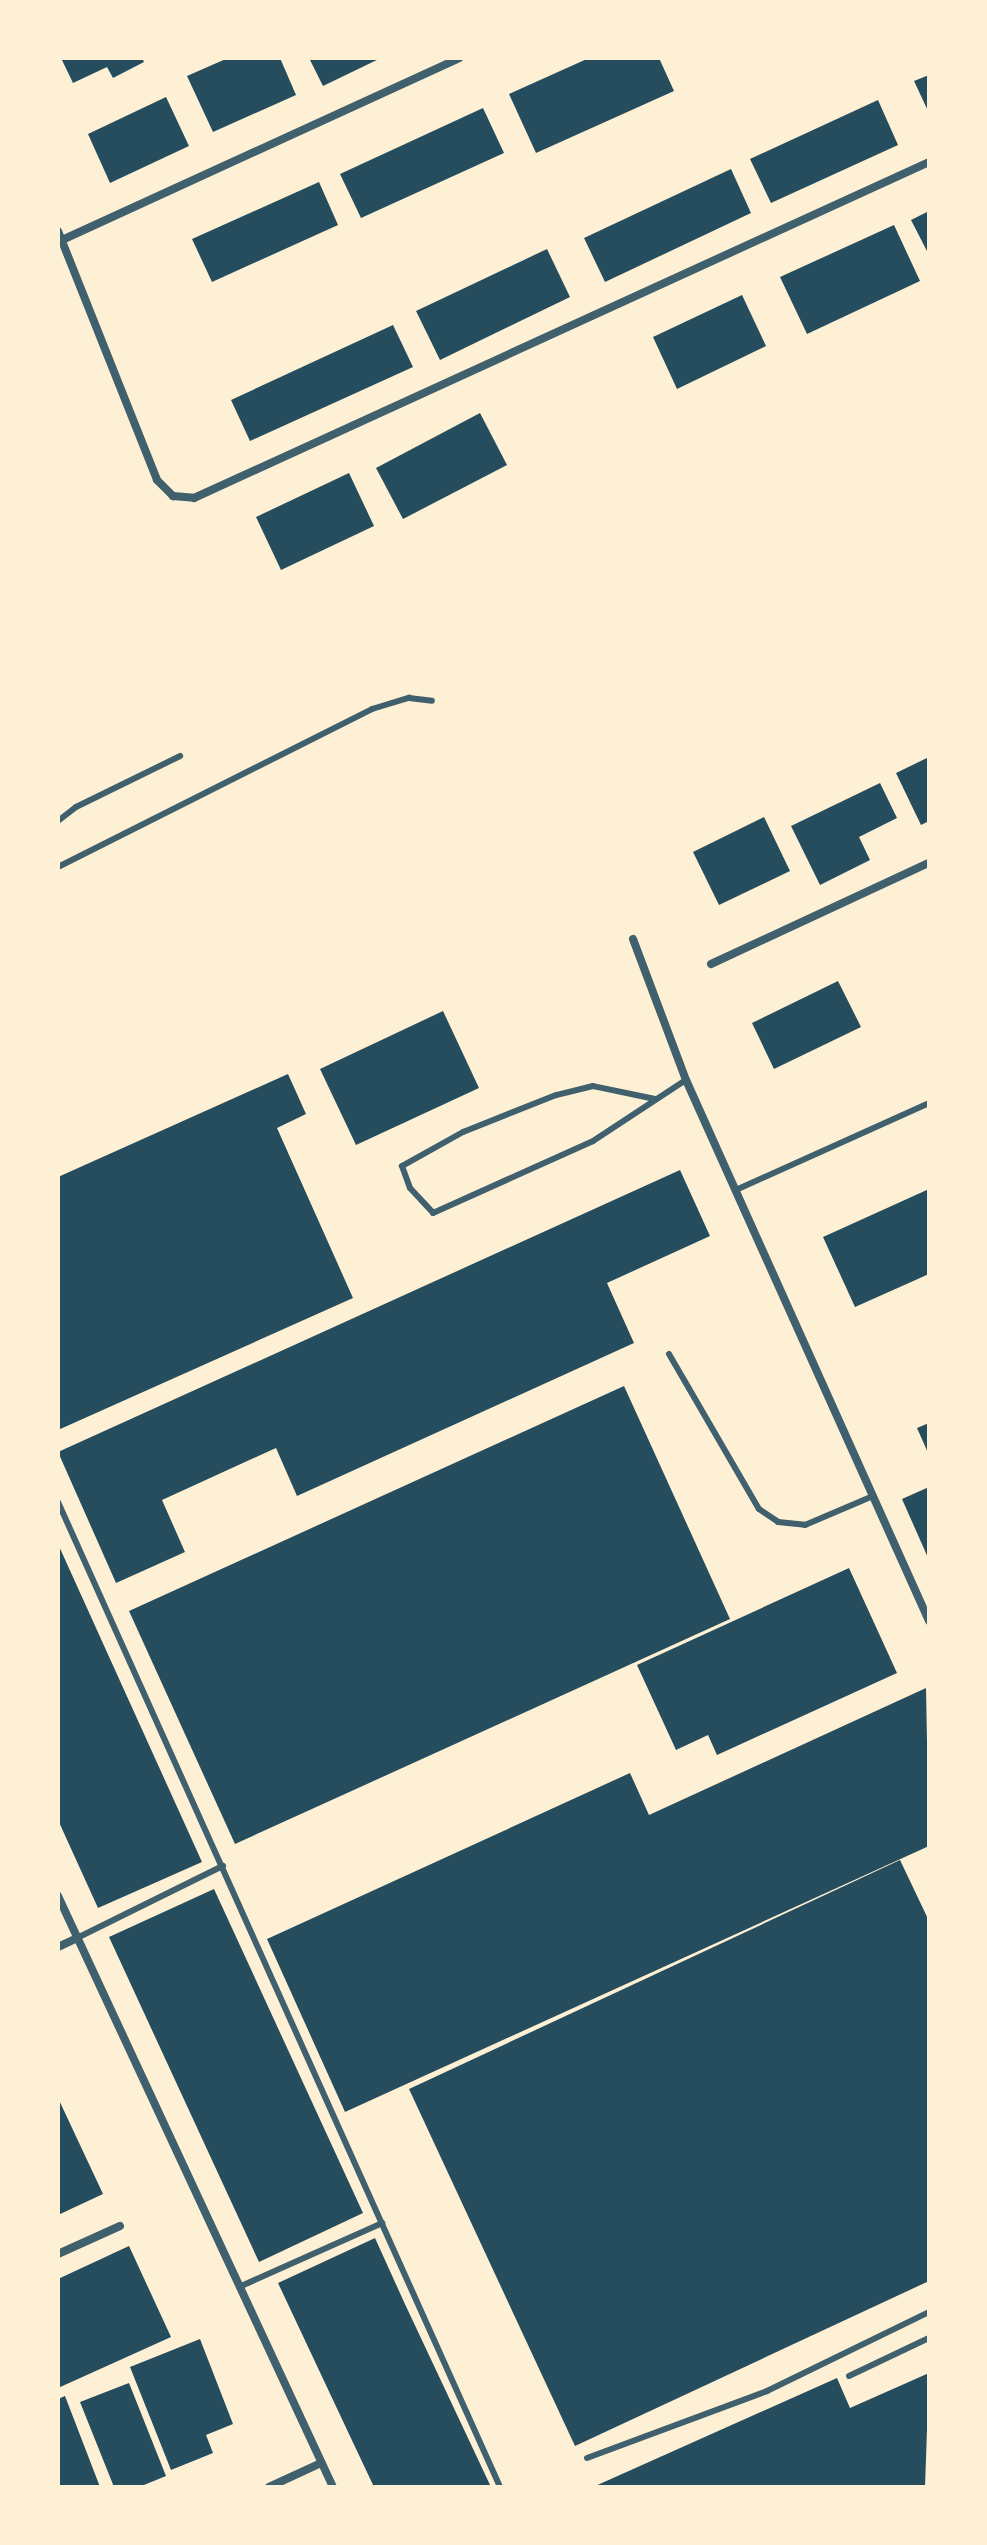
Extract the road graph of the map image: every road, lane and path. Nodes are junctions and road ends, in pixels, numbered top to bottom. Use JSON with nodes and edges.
{"nodes":[{"id":1,"x":459,"y":58,"type":"edge"},
{"id":2,"x":929,"y":162,"type":"edge"},
{"id":3,"x":60,"y":236,"type":"edge"},
{"id":4,"x":432,"y":701,"type":"dead end"},
{"id":5,"x":180,"y":756,"type":"dead end"},
{"id":6,"x":58,"y":821,"type":"edge"},
{"id":7,"x":929,"y":863,"type":"edge"},
{"id":8,"x":58,"y":867,"type":"edge"},
{"id":9,"x":633,"y":939,"type":"dead end"},
{"id":10,"x":711,"y":964,"type":"dead end"},
{"id":11,"x":686,"y":1080,"type":"junction"},
{"id":12,"x":655,"y":1099,"type":"junction"},
{"id":13,"x":929,"y":1103,"type":"edge"},
{"id":14,"x":738,"y":1189,"type":"junction"},
{"id":15,"x":669,"y":1354,"type":"dead end"},
{"id":16,"x":873,"y":1496,"type":"junction"},
{"id":17,"x":58,"y":1502,"type":"edge"},
{"id":18,"x":68,"y":1524,"type":"junction"},
{"id":19,"x":58,"y":1528,"type":"edge"},
{"id":20,"x":929,"y":1621,"type":"edge"},
{"id":21,"x":223,"y":1866,"type":"junction"},
{"id":22,"x":58,"y":1896,"type":"edge"},
{"id":23,"x":77,"y":1938,"type":"junction"},
{"id":24,"x":58,"y":1947,"type":"edge"},
{"id":25,"x":382,"y":2223,"type":"junction"},
{"id":26,"x":120,"y":2226,"type":"dead end"},
{"id":27,"x":58,"y":2254,"type":"edge"},
{"id":28,"x":238,"y":2287,"type":"junction"},
{"id":29,"x":929,"y":2312,"type":"edge"},
{"id":30,"x":929,"y":2338,"type":"edge"},
{"id":31,"x":849,"y":2376,"type":"dead end"},
{"id":32,"x":587,"y":2458,"type":"dead end"},
{"id":33,"x":321,"y":2463,"type":"junction"},
{"id":34,"x":269,"y":2487,"type":"edge"},
{"id":35,"x":333,"y":2487,"type":"edge"},
{"id":36,"x":500,"y":2487,"type":"edge"}],
"edges":[{"from":1,"to":3,"type":"street"},
{"from":2,"to":3,"type":"street"},
{"from":4,"to":8,"type":"lane"},
{"from":5,"to":6,"type":"lane"},
{"from":7,"to":10,"type":"street"},
{"from":9,"to":11,"type":"street"},
{"from":11,"to":12,"type":"lane"},
{"from":11,"to":14,"type":"street"},
{"from":12,"to":12,"type":"lane"},
{"from":13,"to":14,"type":"lane"},
{"from":14,"to":16,"type":"street"},
{"from":15,"to":16,"type":"lane"},
{"from":16,"to":20,"type":"street"},
{"from":17,"to":18,"type":"lane"},
{"from":18,"to":19,"type":"lane"},
{"from":18,"to":21,"type":"lane"},
{"from":21,"to":23,"type":"lane"},
{"from":21,"to":25,"type":"lane"},
{"from":22,"to":23,"type":"street"},
{"from":23,"to":24,"type":"street"},
{"from":23,"to":28,"type":"street"},
{"from":25,"to":28,"type":"lane"},
{"from":25,"to":36,"type":"lane"},
{"from":26,"to":27,"type":"street"},
{"from":28,"to":33,"type":"street"},
{"from":29,"to":32,"type":"lane"},
{"from":30,"to":31,"type":"lane"},
{"from":33,"to":34,"type":"street"},
{"from":33,"to":35,"type":"street"}]}
